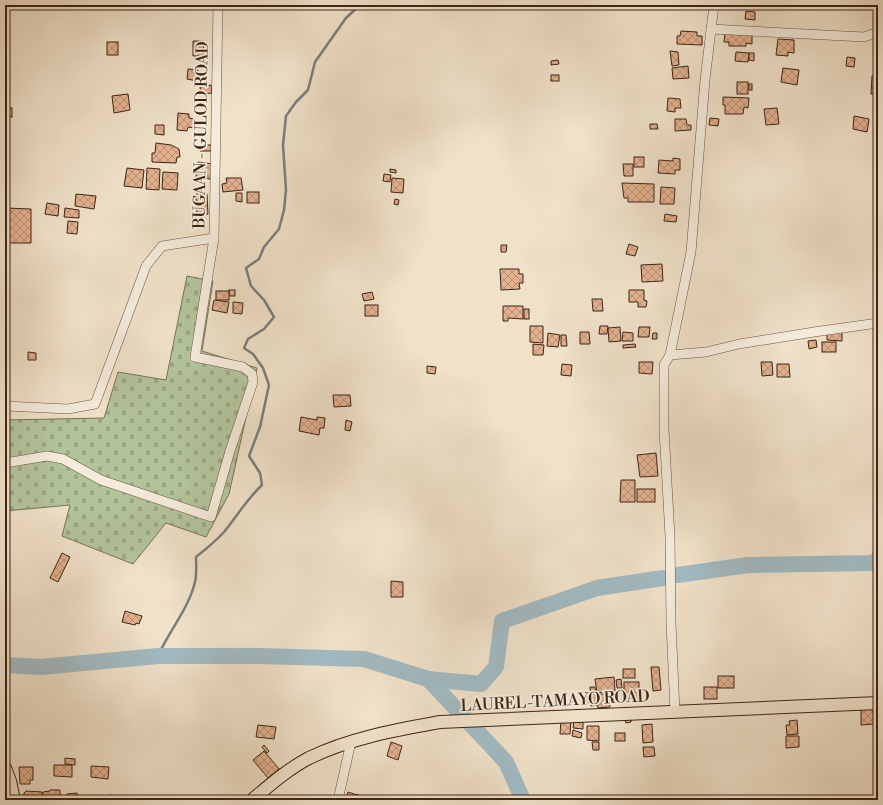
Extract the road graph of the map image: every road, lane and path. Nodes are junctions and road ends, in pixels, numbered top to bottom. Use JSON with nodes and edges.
{"nodes":[{"id":1,"x":218,"y":5,"type":"edge"},
{"id":2,"x":714,"y":5,"type":"edge"},
{"id":3,"x":711,"y":29,"type":"junction"},
{"id":4,"x":878,"y":31,"type":"edge"},
{"id":5,"x":214,"y":238,"type":"junction"},
{"id":6,"x":878,"y":323,"type":"edge"},
{"id":7,"x":670,"y":355,"type":"junction"},
{"id":8,"x":5,"y":406,"type":"edge"},
{"id":9,"x":5,"y":463,"type":"edge"},
{"id":10,"x":878,"y":703,"type":"edge"},
{"id":11,"x":675,"y":712,"type":"junction"},
{"id":12,"x":351,"y":742,"type":"junction"},
{"id":13,"x":5,"y":768,"type":"edge"},
{"id":14,"x":14,"y":800,"type":"edge"},
{"id":15,"x":252,"y":800,"type":"edge"},
{"id":16,"x":338,"y":800,"type":"edge"}],
"edges":[{"from":1,"to":5,"type":"street","name":"BUGAAN - GULOD ROAD"},
{"from":2,"to":3,"type":"street"},
{"from":3,"to":4,"type":"street"},
{"from":3,"to":7,"type":"street"},
{"from":5,"to":8,"type":"street","name":"BUGAAN - GULOD ROAD"},
{"from":5,"to":9,"type":"street"},
{"from":6,"to":7,"type":"street"},
{"from":7,"to":11,"type":"street"},
{"from":10,"to":11,"type":"main road","name":"LAUREL-TAMAYO ROAD"},
{"from":11,"to":12,"type":"main road","name":"LAUREL-TAMAYO ROAD"},
{"from":12,"to":15,"type":"main road","name":"LAUREL-TAMAYO ROAD"},
{"from":12,"to":16,"type":"street"},
{"from":13,"to":14,"type":"main road"}]}
